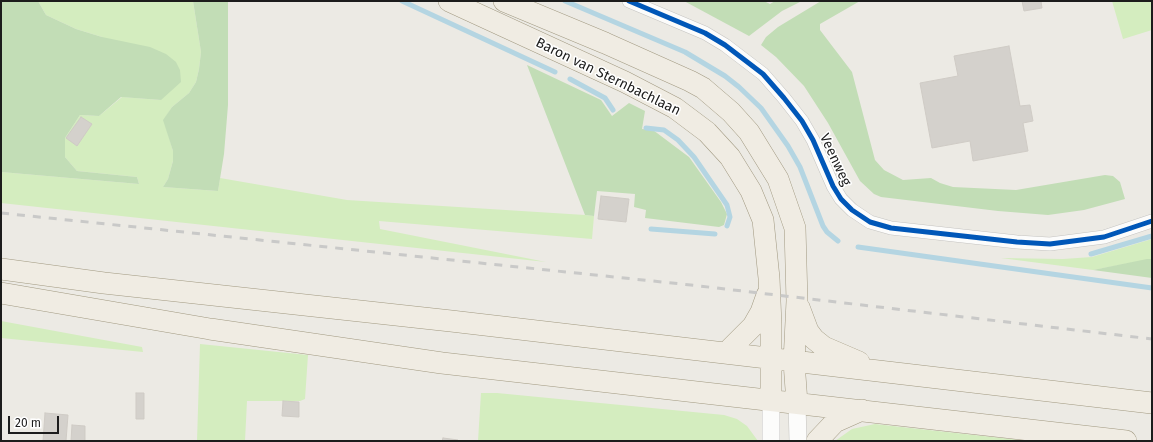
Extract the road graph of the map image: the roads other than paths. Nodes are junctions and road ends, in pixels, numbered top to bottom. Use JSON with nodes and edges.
{"nodes":[{"id":1,"x":449,"y":1,"type":"edge"},
{"id":2,"x":504,"y":1,"type":"edge"},
{"id":3,"x":628,"y":1,"type":"edge"},
{"id":4,"x":1152,"y":221,"type":"edge"},
{"id":5,"x":1,"y":269,"type":"edge"},
{"id":6,"x":769,"y":289,"type":"junction"},
{"id":7,"x":1,"y":294,"type":"edge"},
{"id":8,"x":797,"y":301,"type":"junction"},
{"id":9,"x":726,"y":353,"type":"junction"},
{"id":10,"x":771,"y":358,"type":"junction"},
{"id":11,"x":794,"y":362,"type":"junction"},
{"id":12,"x":881,"y":371,"type":"junction"},
{"id":13,"x":771,"y":400,"type":"junction"},
{"id":14,"x":798,"y":403,"type":"junction"},
{"id":15,"x":1152,"y":403,"type":"edge"},
{"id":16,"x":862,"y":410,"type":"junction"},
{"id":17,"x":771,"y":441,"type":"edge"},
{"id":18,"x":798,"y":441,"type":"edge"},
{"id":19,"x":817,"y":441,"type":"edge"},
{"id":20,"x":1126,"y":441,"type":"edge"}],
"edges":[{"from":1,"to":6,"type":"main road","name":"Baron van Sternbachlaan"},
{"from":2,"to":8,"type":"main road","name":"Baron van Sternbachlaan"},
{"from":3,"to":4,"type":"street","name":"Veenweg"},
{"from":5,"to":9,"type":"main road"},
{"from":6,"to":9,"type":"main road"},
{"from":6,"to":10,"type":"main road","name":"Baron van Sternbachlaan"},
{"from":7,"to":13,"type":"main road"},
{"from":8,"to":11,"type":"main road","name":"Baron van Sternbachlaan"},
{"from":8,"to":12,"type":"main road"},
{"from":9,"to":10,"type":"main road"},
{"from":10,"to":11,"type":"main road"},
{"from":10,"to":13,"type":"main road","name":"Baron van Sternbachlaan"},
{"from":11,"to":12,"type":"main road"},
{"from":11,"to":14,"type":"main road","name":"Baron van Sternbachlaan"},
{"from":12,"to":15,"type":"main road"},
{"from":13,"to":14,"type":"main road"},
{"from":13,"to":17,"type":"street","name":"Baron van Sternbachlaan"},
{"from":14,"to":16,"type":"main road"},
{"from":14,"to":18,"type":"street","name":"Baron van Sternbachlaan"},
{"from":16,"to":19,"type":"main road"},
{"from":16,"to":20,"type":"main road"}]}
